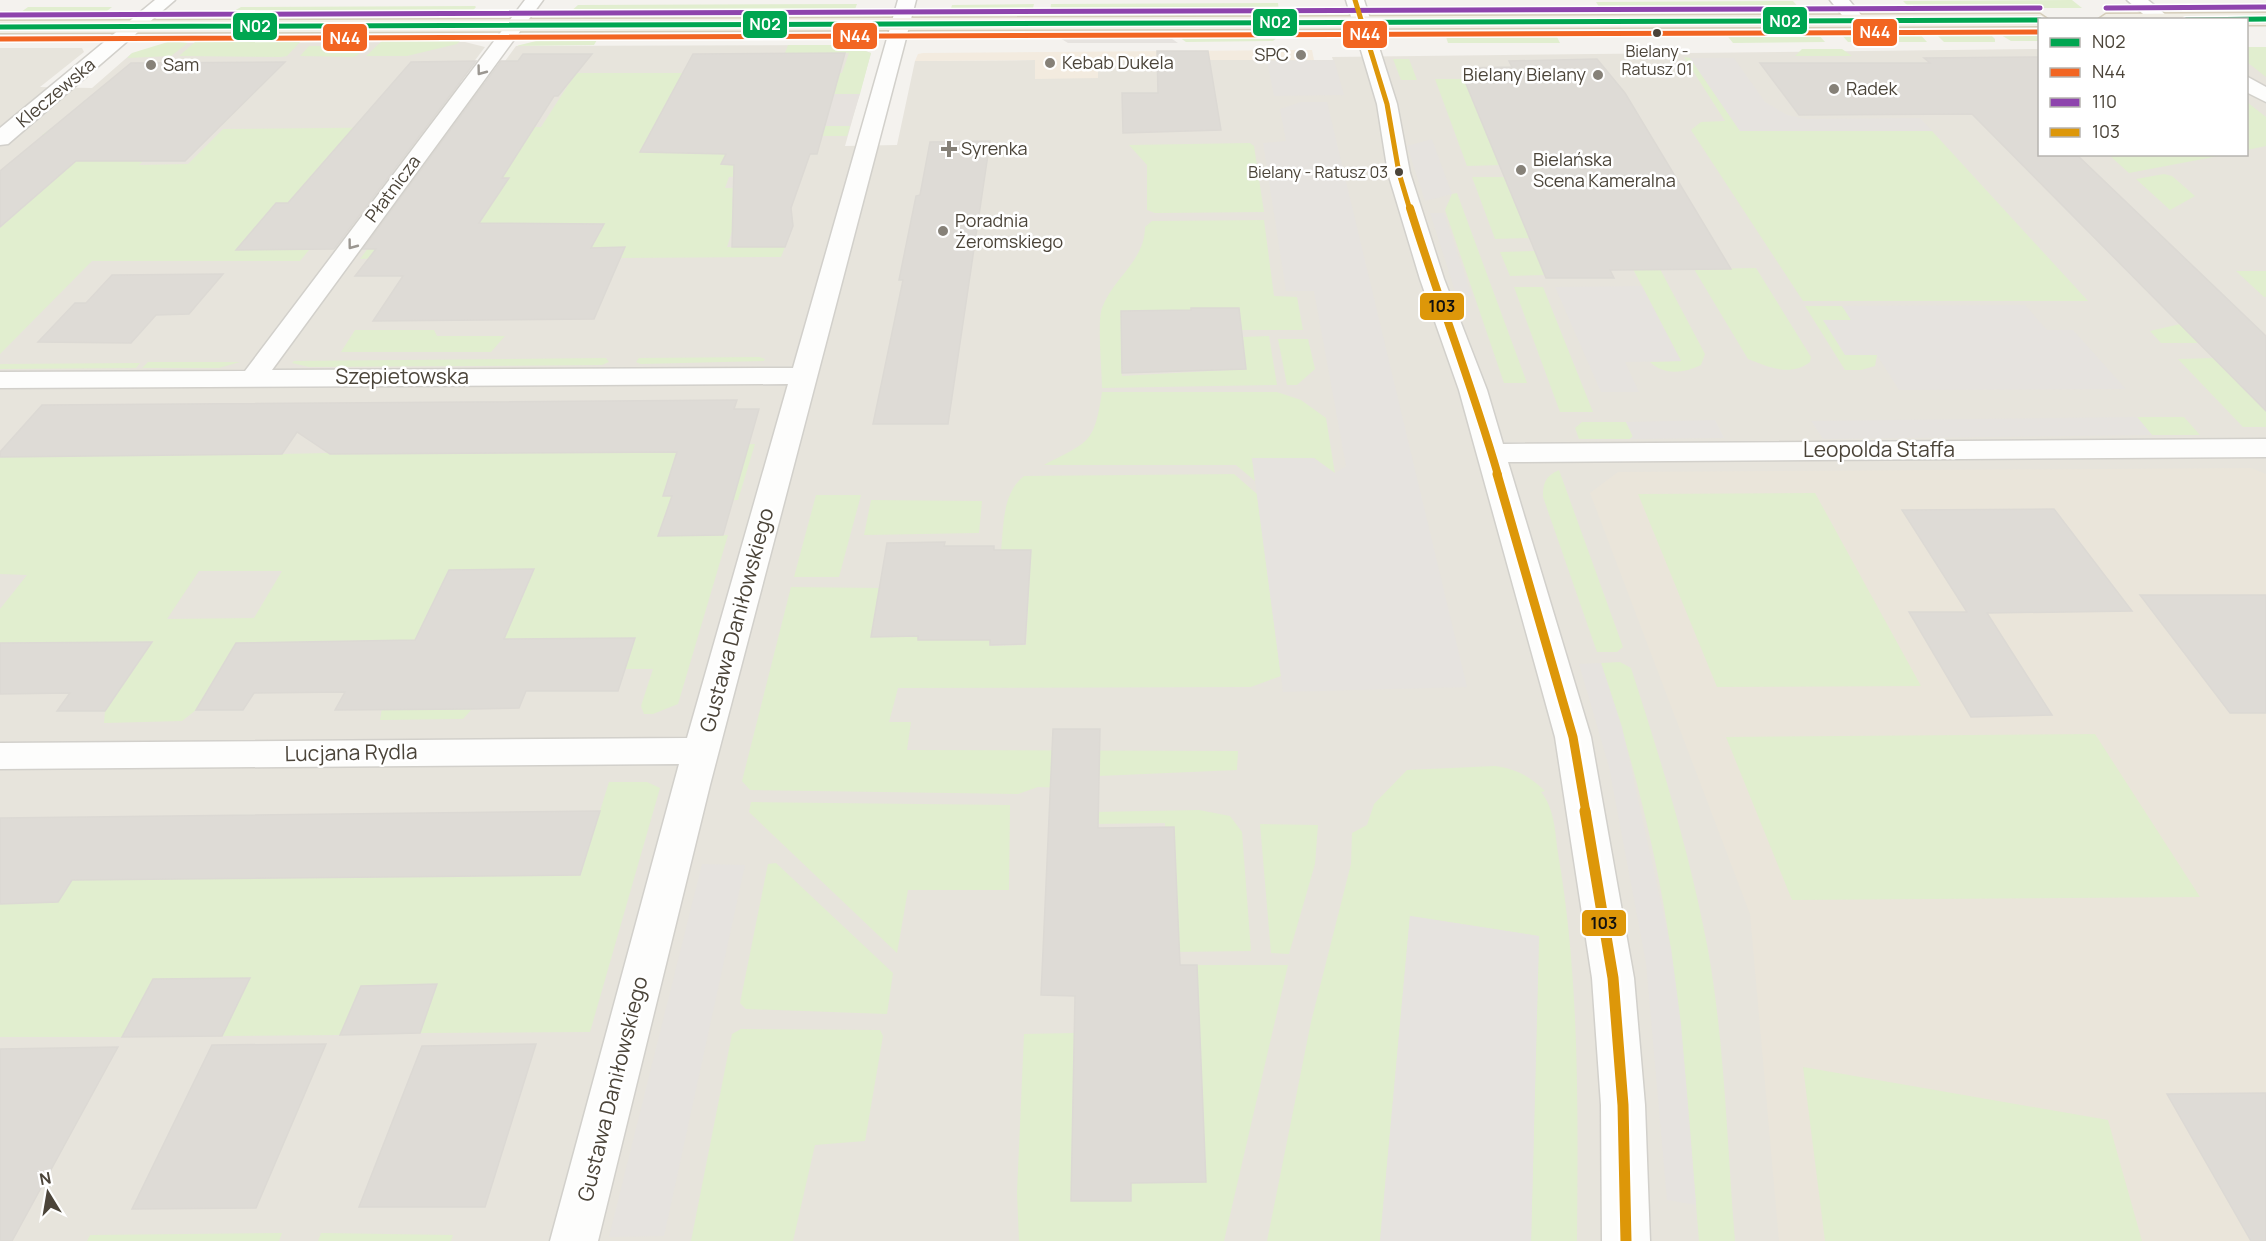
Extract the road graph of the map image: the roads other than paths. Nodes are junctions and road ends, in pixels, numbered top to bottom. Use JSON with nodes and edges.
{"nodes":[{"id":1,"x":166,"y":0,"type":"edge"},
{"id":2,"x":534,"y":0,"type":"edge"},
{"id":3,"x":1839,"y":0,"type":"edge"},
{"id":4,"x":2136,"y":0,"type":"edge"},
{"id":5,"x":1358,"y":11,"type":"edge"},
{"id":6,"x":903,"y":12,"type":"edge"},
{"id":7,"x":2162,"y":18,"type":"edge"},
{"id":8,"x":2248,"y":19,"type":"edge"},
{"id":9,"x":2266,"y":19,"type":"edge"},
{"id":10,"x":1856,"y":20,"type":"junction"},
{"id":11,"x":2038,"y":20,"type":"edge"},
{"id":12,"x":516,"y":24,"type":"junction"},
{"id":13,"x":0,"y":27,"type":"edge"},
{"id":14,"x":134,"y":27,"type":"junction"},
{"id":15,"x":2248,"y":83,"type":"edge"},
{"id":16,"x":2266,"y":96,"type":"edge"},
{"id":17,"x":0,"y":140,"type":"edge"},
{"id":18,"x":804,"y":376,"type":"junction"},
{"id":19,"x":253,"y":378,"type":"junction"},
{"id":20,"x":0,"y":380,"type":"edge"},
{"id":21,"x":2266,"y":448,"type":"edge"},
{"id":22,"x":1491,"y":453,"type":"junction"},
{"id":23,"x":702,"y":750,"type":"junction"},
{"id":24,"x":0,"y":756,"type":"edge"},
{"id":25,"x":574,"y":1241,"type":"edge"},
{"id":26,"x":1626,"y":1241,"type":"edge"}],
"edges":[{"from":1,"to":14,"type":"street","name":"Kleczewska"},
{"from":2,"to":12,"type":"street","name":"Płatnicza"},
{"from":3,"to":10,"type":"street"},
{"from":4,"to":7,"type":"street"},
{"from":5,"to":6,"type":"main road"},
{"from":5,"to":10,"type":"main road"},
{"from":5,"to":22,"type":"street"},
{"from":6,"to":12,"type":"main road"},
{"from":6,"to":18,"type":"street","name":"Gustawa Daniłowskiego"},
{"from":8,"to":9,"type":"main road"},
{"from":10,"to":11,"type":"main road"},
{"from":12,"to":14,"type":"main road"},
{"from":12,"to":19,"type":"street","name":"Płatnicza","one_way":true},
{"from":13,"to":14,"type":"main road"},
{"from":14,"to":17,"type":"street","name":"Kleczewska"},
{"from":15,"to":16,"type":"street"},
{"from":18,"to":19,"type":"street","name":"Szepietowska"},
{"from":18,"to":23,"type":"street","name":"Gustawa Daniłowskiego"},
{"from":19,"to":20,"type":"street","name":"Szepietowska"},
{"from":21,"to":22,"type":"street","name":"Leopolda Staffa"},
{"from":22,"to":26,"type":"street"},
{"from":23,"to":24,"type":"street","name":"Lucjana Rydla"},
{"from":23,"to":25,"type":"street","name":"Gustawa Daniłowskiego"}]}
